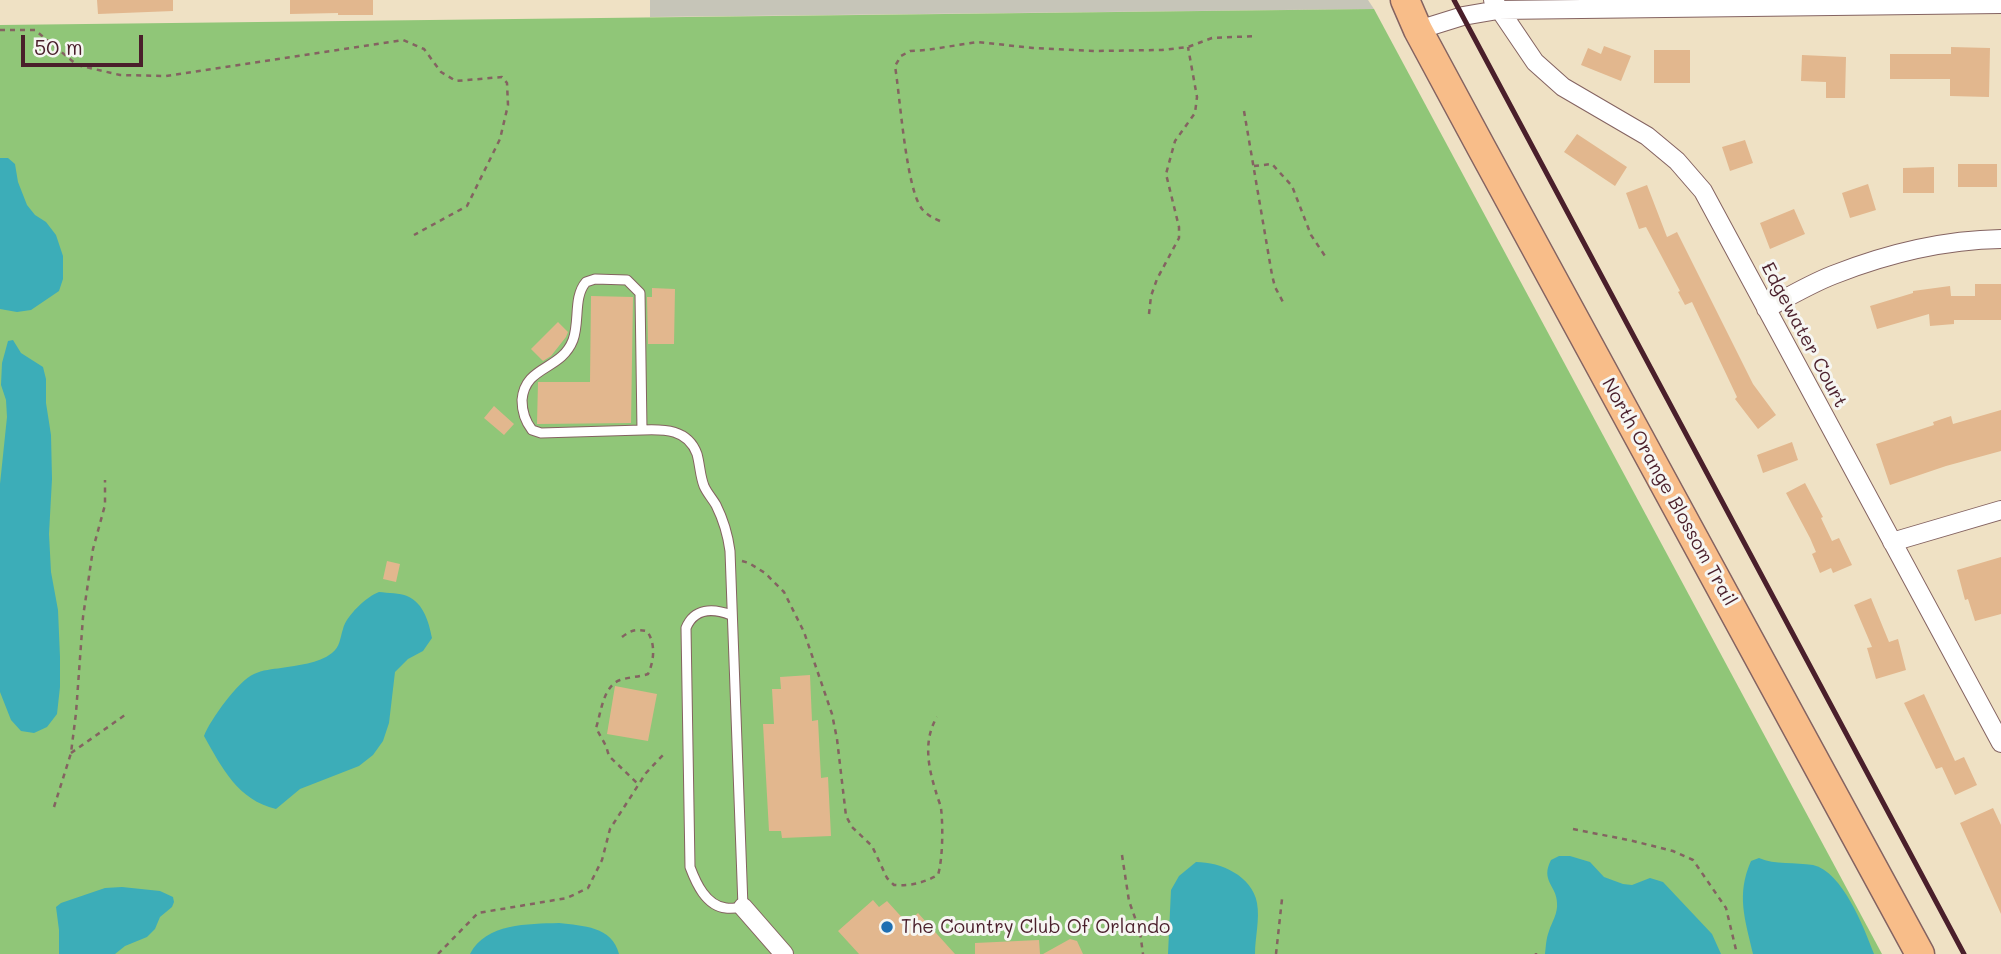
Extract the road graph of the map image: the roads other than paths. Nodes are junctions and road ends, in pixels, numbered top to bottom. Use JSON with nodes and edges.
{"nodes":[{"id":1,"x":1395,"y":0,"type":"edge"},
{"id":2,"x":1405,"y":0,"type":"edge"},
{"id":3,"x":1907,"y":2,"type":"edge"},
{"id":4,"x":1612,"y":4,"type":"edge"},
{"id":5,"x":2001,"y":4,"type":"edge"},
{"id":6,"x":1495,"y":5,"type":"edge"},
{"id":7,"x":1418,"y":30,"type":"junction"},
{"id":8,"x":2001,"y":239,"type":"edge"},
{"id":9,"x":1766,"y":309,"type":"junction"},
{"id":10,"x":642,"y":430,"type":"junction"},
{"id":11,"x":2001,"y":510,"type":"edge"},
{"id":12,"x":1892,"y":542,"type":"junction"},
{"id":13,"x":731,"y":615,"type":"junction"},
{"id":14,"x":2001,"y":743,"type":"edge"},
{"id":15,"x":743,"y":907,"type":"junction"},
{"id":16,"x":784,"y":954,"type":"edge"},
{"id":17,"x":1920,"y":954,"type":"edge"}],
"edges":[{"from":1,"to":7,"type":"main road","name":"North Orange Blossom Trail"},
{"from":2,"to":7,"type":"main road","name":"North Orange Blossom Trail"},
{"from":3,"to":4,"type":"street"},
{"from":3,"to":5,"type":"street"},
{"from":4,"to":6,"type":"street"},
{"from":6,"to":7,"type":"street"},
{"from":6,"to":9,"type":"street","name":"Edgewater Court"},
{"from":7,"to":17,"type":"main road","name":"North Orange Blossom Trail"},
{"from":8,"to":9,"type":"street"},
{"from":9,"to":12,"type":"street","name":"Edgewater Court"},
{"from":10,"to":10,"type":"lane"},
{"from":10,"to":13,"type":"lane"},
{"from":11,"to":12,"type":"street"},
{"from":12,"to":14,"type":"street","name":"Edgewater Court"},
{"from":13,"to":15,"type":"lane"},
{"from":13,"to":15,"type":"lane"},
{"from":15,"to":16,"type":"street"}]}
